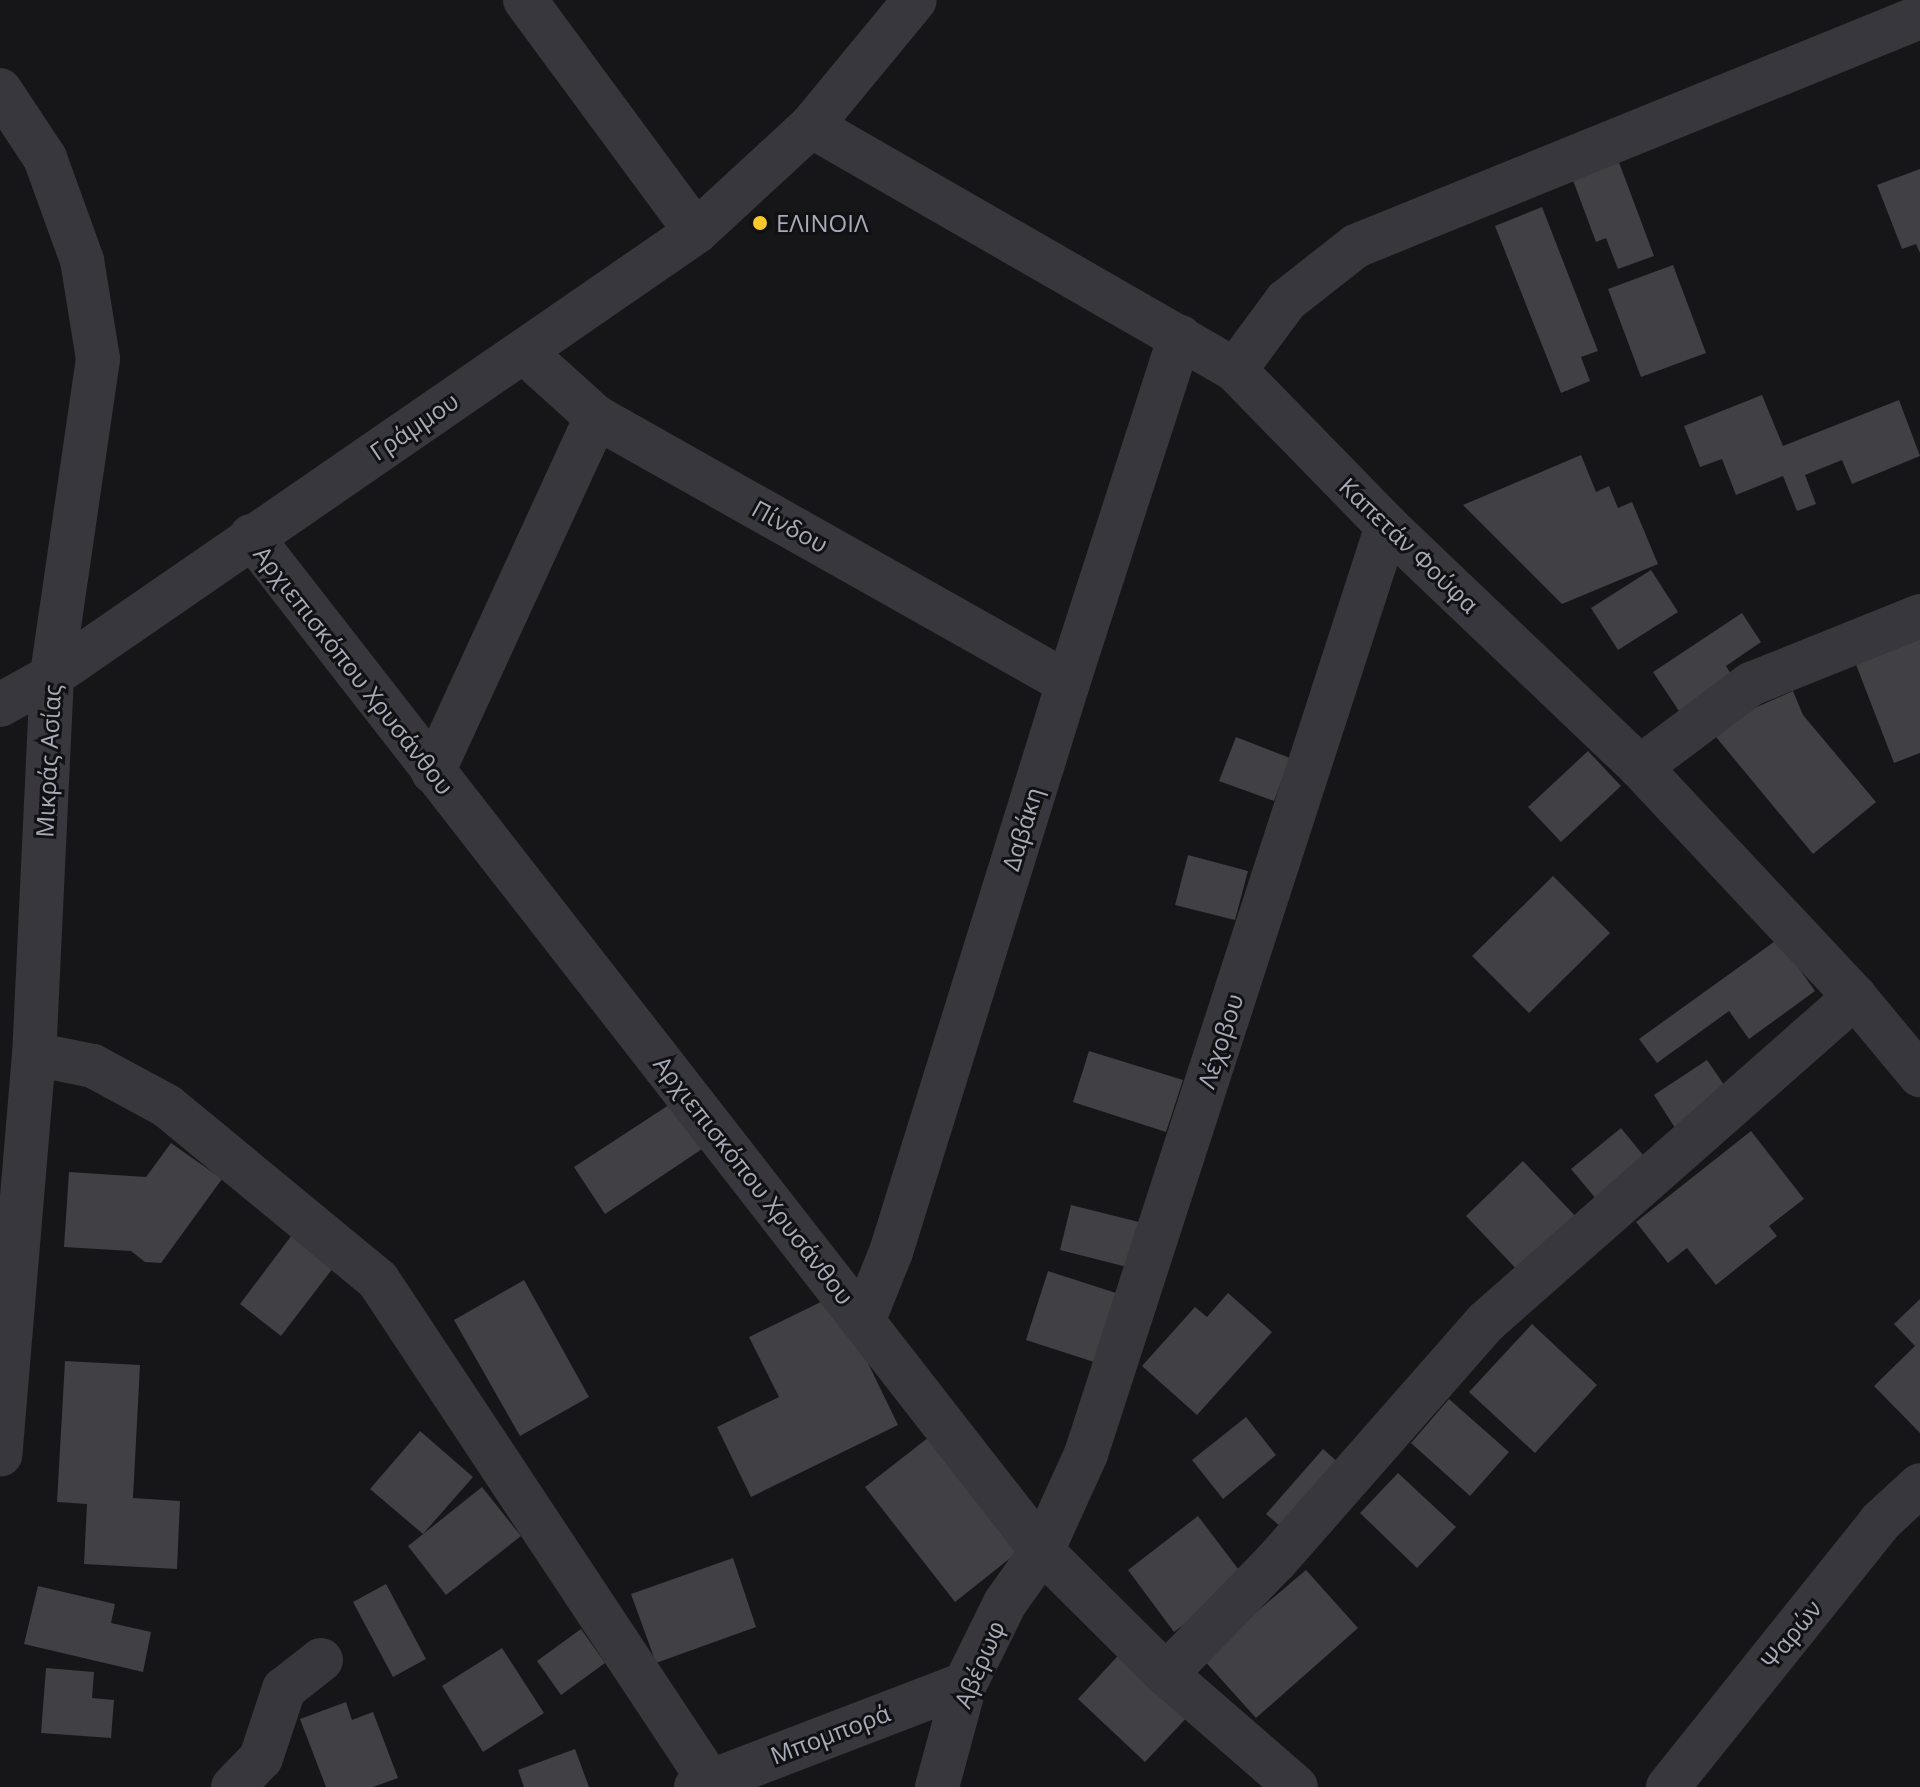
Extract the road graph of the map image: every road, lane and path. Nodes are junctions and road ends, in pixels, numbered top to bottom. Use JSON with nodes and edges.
{"nodes":[{"id":1,"x":525,"y":0,"type":"edge"},
{"id":2,"x":915,"y":0,"type":"edge"},
{"id":3,"x":1913,"y":0,"type":"edge"},
{"id":4,"x":1920,"y":17,"type":"edge"},
{"id":5,"x":0,"y":90,"type":"edge"},
{"id":6,"x":811,"y":126,"type":"junction"},
{"id":7,"x":696,"y":232,"type":"junction"},
{"id":8,"x":1180,"y":337,"type":"junction"},
{"id":9,"x":524,"y":352,"type":"junction"},
{"id":10,"x":1235,"y":370,"type":"junction"},
{"id":11,"x":596,"y":417,"type":"junction"},
{"id":12,"x":1387,"y":526,"type":"junction"},
{"id":13,"x":251,"y":536,"type":"junction"},
{"id":14,"x":1920,"y":616,"type":"edge"},
{"id":15,"x":52,"y":676,"type":"junction"},
{"id":16,"x":1068,"y":683,"type":"junction"},
{"id":17,"x":0,"y":705,"type":"edge"},
{"id":18,"x":1640,"y":767,"type":"junction"},
{"id":19,"x":433,"y":772,"type":"junction"},
{"id":20,"x":1855,"y":997,"type":"junction"},
{"id":21,"x":34,"y":1054,"type":"junction"},
{"id":22,"x":1920,"y":1075,"type":"edge"},
{"id":23,"x":864,"y":1319,"type":"junction"},
{"id":24,"x":0,"y":1455,"type":"edge"},
{"id":25,"x":1920,"y":1485,"type":"edge"},
{"id":26,"x":1042,"y":1551,"type":"junction"},
{"id":27,"x":321,"y":1660,"type":"dead end"},
{"id":28,"x":1166,"y":1674,"type":"junction"},
{"id":29,"x":965,"y":1684,"type":"junction"},
{"id":30,"x":703,"y":1784,"type":"edge"},
{"id":31,"x":233,"y":1787,"type":"edge"},
{"id":32,"x":937,"y":1787,"type":"edge"},
{"id":33,"x":1296,"y":1787,"type":"edge"},
{"id":34,"x":1668,"y":1787,"type":"edge"}],
"edges":[{"from":1,"to":7,"type":"street"},
{"from":2,"to":6,"type":"street","name":"Γράμμου"},
{"from":3,"to":4,"type":"street"},
{"from":4,"to":10,"type":"street"},
{"from":5,"to":15,"type":"street","name":"Μικράς Ασίας"},
{"from":6,"to":7,"type":"street","name":"Γράμμου"},
{"from":6,"to":8,"type":"street","name":"Καπετάν Φούφα"},
{"from":7,"to":9,"type":"street","name":"Γράμμου"},
{"from":8,"to":10,"type":"street","name":"Καπετάν Φούφα"},
{"from":8,"to":16,"type":"street","name":"Δαβάκη"},
{"from":9,"to":11,"type":"street","name":"Πίνδου"},
{"from":9,"to":13,"type":"street","name":"Γράμμου"},
{"from":10,"to":12,"type":"street","name":"Καπετάν Φούφα"},
{"from":11,"to":16,"type":"street","name":"Πίνδου"},
{"from":11,"to":19,"type":"street"},
{"from":12,"to":18,"type":"street","name":"Καπετάν Φούφα"},
{"from":12,"to":26,"type":"street","name":"Λέχοβου"},
{"from":13,"to":15,"type":"street","name":"Γράμμου"},
{"from":13,"to":19,"type":"street","name":"Αρχιεπισκόπου Χρυσάνθου"},
{"from":14,"to":18,"type":"street"},
{"from":15,"to":17,"type":"street","name":"Γράμμου"},
{"from":15,"to":21,"type":"street","name":"Μικράς Ασίας"},
{"from":16,"to":23,"type":"street","name":"Δαβάκη"},
{"from":18,"to":20,"type":"street","name":"Καπετάν Φούφα"},
{"from":19,"to":23,"type":"street","name":"Αρχιεπισκόπου Χρυσάνθου"},
{"from":20,"to":22,"type":"street","name":"Καπετάν Φούφα"},
{"from":20,"to":28,"type":"street"},
{"from":21,"to":24,"type":"street","name":"Μικράς Ασίας"},
{"from":21,"to":30,"type":"street"},
{"from":23,"to":26,"type":"street","name":"Αρχιεπισκόπου Χρυσάνθου"},
{"from":25,"to":34,"type":"street","name":"Ψαρών"},
{"from":26,"to":28,"type":"street","name":"Αρχιεπισκόπου Χρυσάνθου"},
{"from":26,"to":29,"type":"street","name":"Αβέρωφ"},
{"from":27,"to":31,"type":"street"},
{"from":28,"to":33,"type":"street","name":"Αρχιεπισκόπου Χρυσάνθου"},
{"from":29,"to":30,"type":"street","name":"Μπομπορά"},
{"from":29,"to":32,"type":"street","name":"Αβέρωφ"}]}
